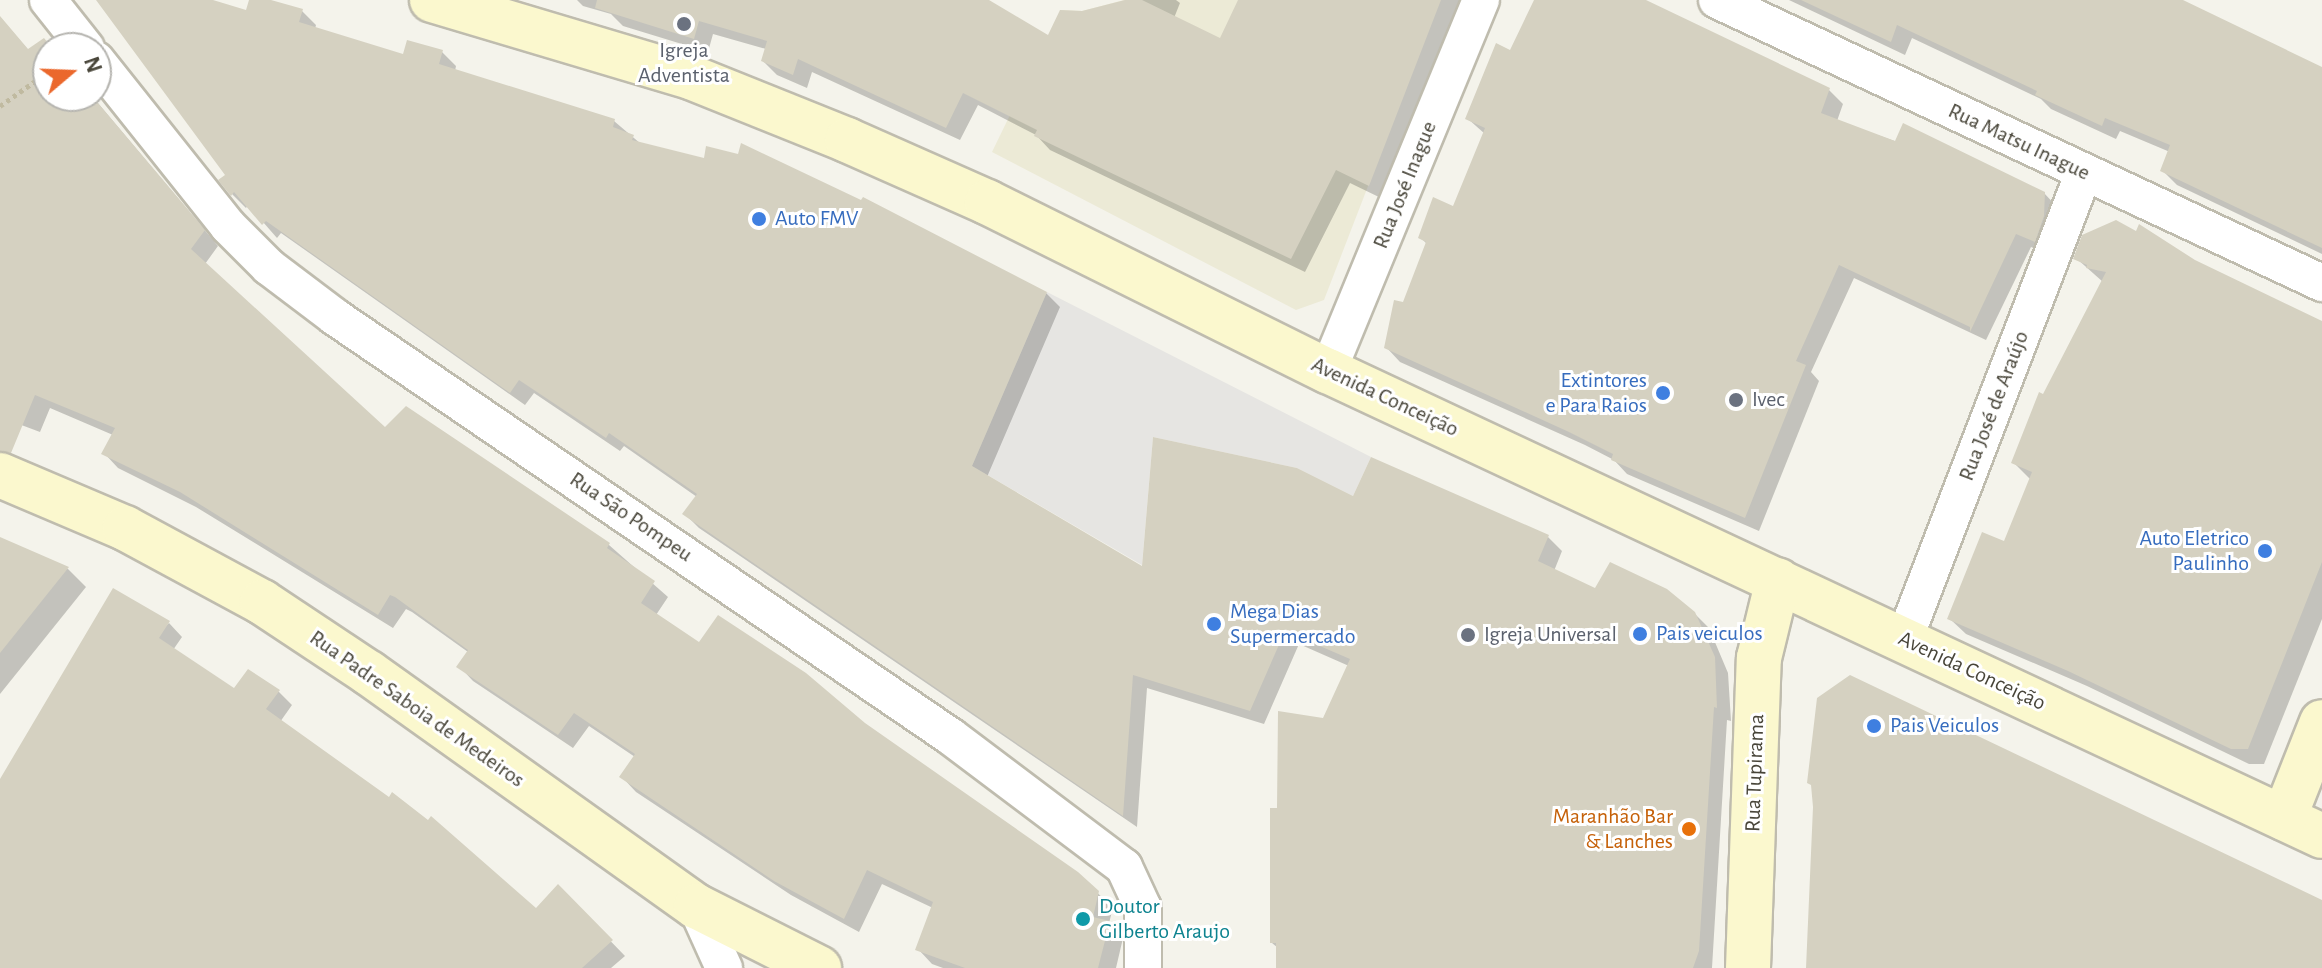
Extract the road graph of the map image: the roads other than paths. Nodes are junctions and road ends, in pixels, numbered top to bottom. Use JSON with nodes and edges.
{"nodes":[{"id":1,"x":48,"y":0,"type":"edge"},
{"id":2,"x":432,"y":0,"type":"edge"},
{"id":3,"x":1481,"y":0,"type":"edge"},
{"id":4,"x":1717,"y":0,"type":"edge"},
{"id":5,"x":73,"y":32,"type":"edge"},
{"id":6,"x":112,"y":80,"type":"edge"},
{"id":7,"x":2084,"y":172,"type":"junction"},
{"id":8,"x":2322,"y":283,"type":"edge"},
{"id":9,"x":1328,"y":371,"type":"junction"},
{"id":10,"x":0,"y":475,"type":"edge"},
{"id":11,"x":1778,"y":580,"type":"junction"},
{"id":12,"x":1904,"y":640,"type":"junction"},
{"id":13,"x":2322,"y":722,"type":"edge"},
{"id":14,"x":2284,"y":818,"type":"junction"},
{"id":15,"x":2322,"y":836,"type":"edge"},
{"id":16,"x":696,"y":906,"type":"junction"},
{"id":17,"x":724,"y":968,"type":"edge"},
{"id":18,"x":819,"y":968,"type":"edge"},
{"id":19,"x":1143,"y":968,"type":"edge"},
{"id":20,"x":1748,"y":968,"type":"edge"}],
"edges":[{"from":1,"to":5,"type":"street"},
{"from":2,"to":9,"type":"main road","name":"Avenida Conceição"},
{"from":3,"to":9,"type":"street","name":"Rua José Inague"},
{"from":4,"to":7,"type":"street","name":"Rua Matsu Inague"},
{"from":6,"to":19,"type":"street","name":"Rua São Pompeu"},
{"from":7,"to":8,"type":"street","name":"Rua Matsu Inague"},
{"from":7,"to":12,"type":"street","name":"Rua José de Araújo"},
{"from":9,"to":11,"type":"main road","name":"Avenida Conceição"},
{"from":10,"to":16,"type":"main road","name":"Rua Padre Saboia de Medeiros"},
{"from":11,"to":12,"type":"main road","name":"Avenida Conceição"},
{"from":11,"to":20,"type":"main road","name":"Rua Tupirama"},
{"from":12,"to":14,"type":"main road","name":"Avenida Conceição"},
{"from":13,"to":14,"type":"main road"},
{"from":14,"to":15,"type":"main road","name":"Avenida Conceição"},
{"from":16,"to":17,"type":"street"},
{"from":16,"to":18,"type":"main road","name":"Rua Padre Saboia de Medeiros"}]}
